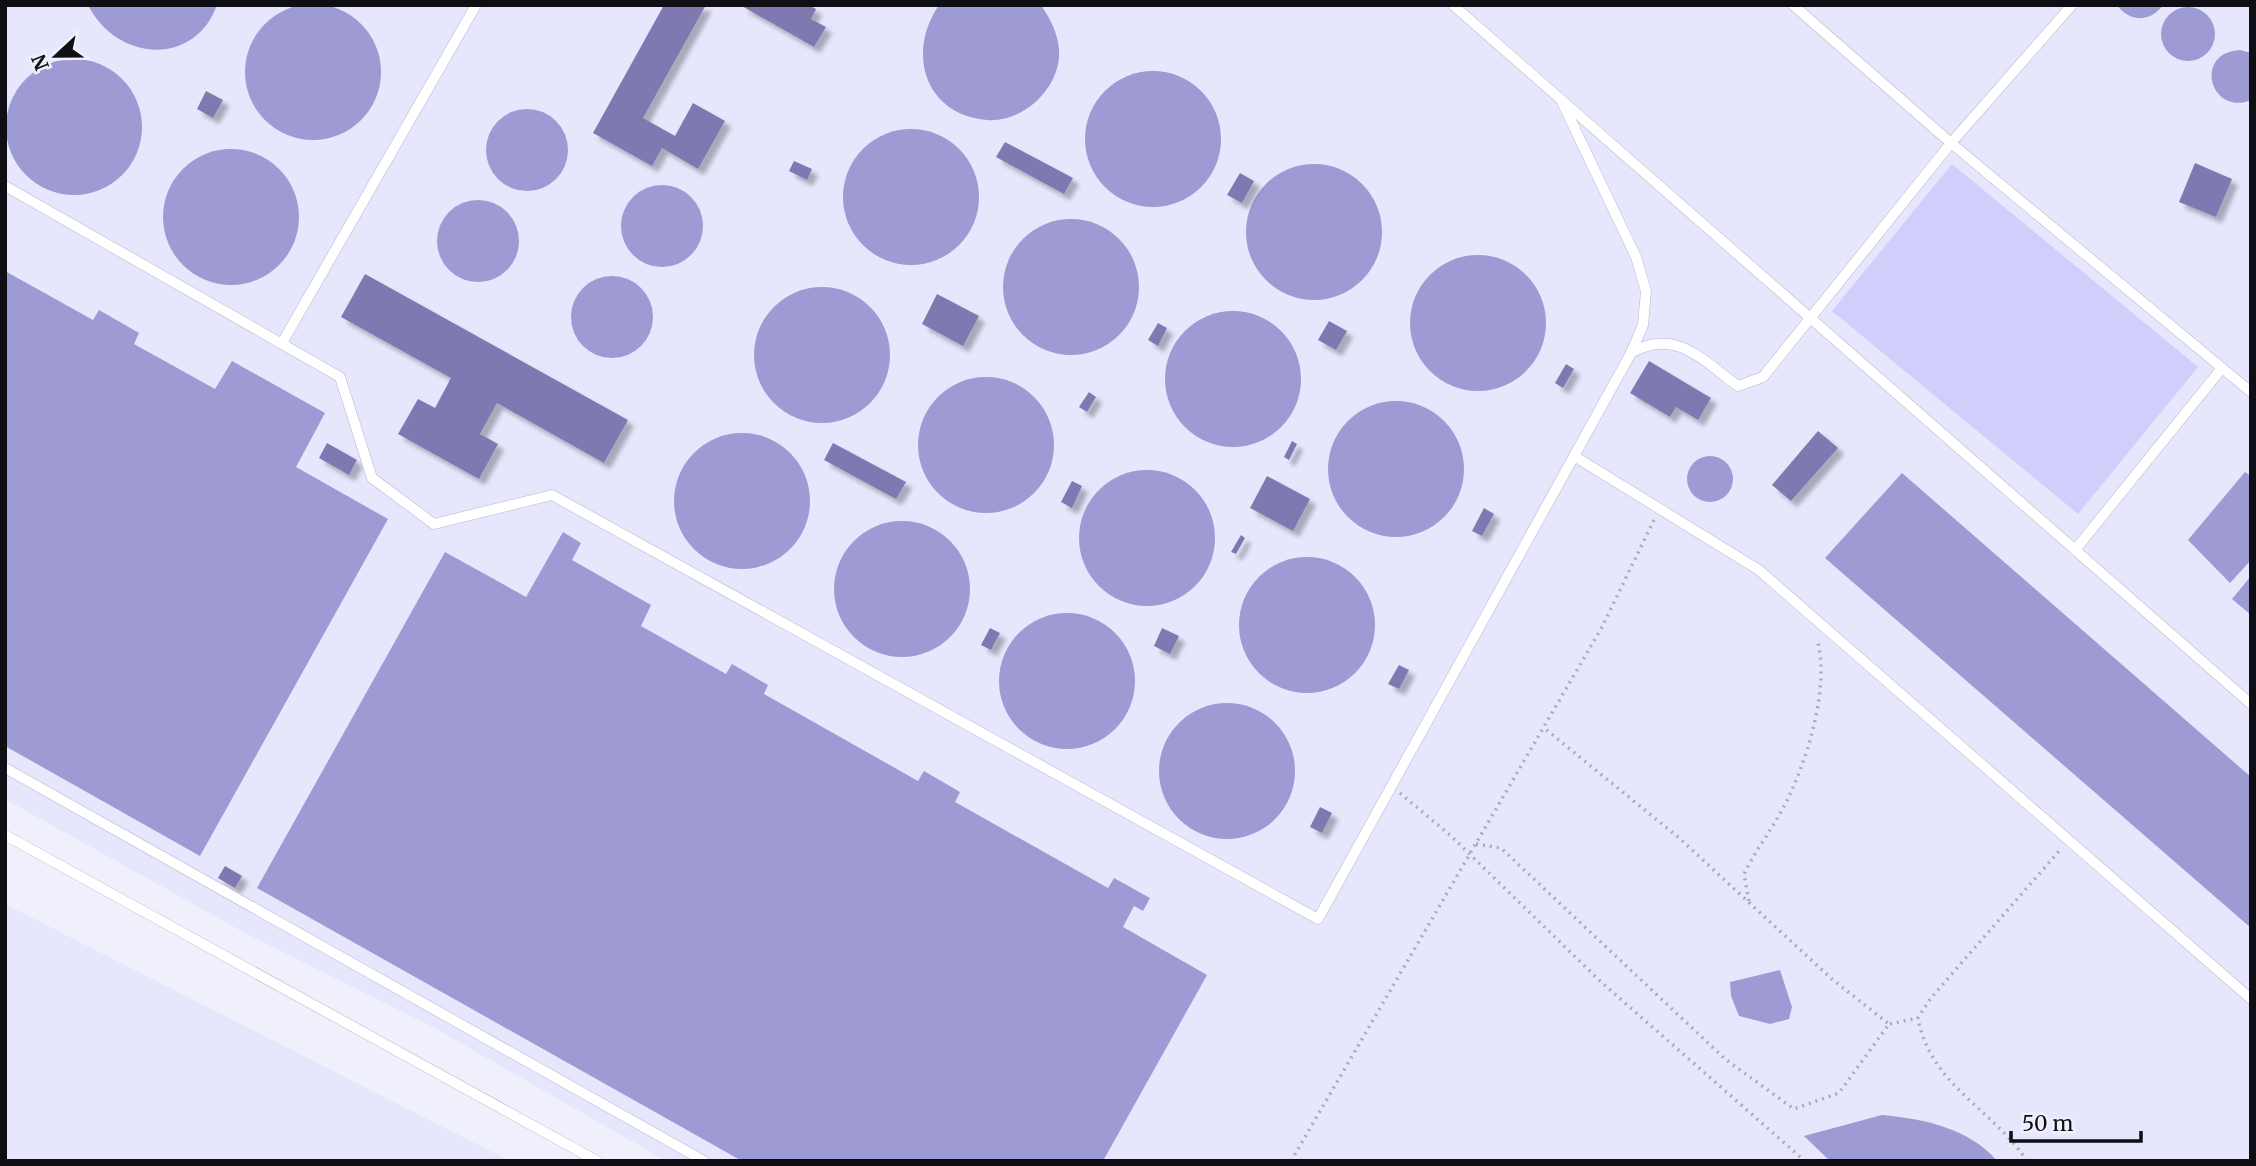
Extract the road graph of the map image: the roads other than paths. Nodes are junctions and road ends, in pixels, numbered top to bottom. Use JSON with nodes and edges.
{"nodes":[{"id":1,"x":476,"y":5,"type":"edge"},
{"id":2,"x":1453,"y":5,"type":"edge"},
{"id":3,"x":1793,"y":5,"type":"edge"},
{"id":4,"x":2071,"y":5,"type":"edge"},
{"id":5,"x":1562,"y":102,"type":"junction"},
{"id":6,"x":1951,"y":143,"type":"junction"},
{"id":7,"x":5,"y":186,"type":"edge"},
{"id":8,"x":1810,"y":320,"type":"junction"},
{"id":9,"x":282,"y":343,"type":"junction"},
{"id":10,"x":1630,"y":354,"type":"junction"},
{"id":11,"x":2222,"y":368,"type":"junction"},
{"id":12,"x":2251,"y":392,"type":"edge"},
{"id":13,"x":1574,"y":456,"type":"junction"},
{"id":14,"x":2075,"y":550,"type":"junction"},
{"id":15,"x":2251,"y":704,"type":"edge"},
{"id":16,"x":5,"y":768,"type":"edge"},
{"id":17,"x":5,"y":835,"type":"edge"},
{"id":18,"x":2251,"y":999,"type":"edge"},
{"id":19,"x":597,"y":1161,"type":"edge"},
{"id":20,"x":705,"y":1161,"type":"edge"}],
"edges":[{"from":1,"to":9,"type":"lane"},
{"from":2,"to":5,"type":"lane"},
{"from":3,"to":6,"type":"lane"},
{"from":4,"to":6,"type":"lane"},
{"from":5,"to":8,"type":"lane"},
{"from":5,"to":10,"type":"lane"},
{"from":6,"to":8,"type":"lane"},
{"from":6,"to":11,"type":"lane"},
{"from":7,"to":9,"type":"lane"},
{"from":8,"to":10,"type":"lane"},
{"from":8,"to":14,"type":"lane"},
{"from":9,"to":13,"type":"lane"},
{"from":10,"to":13,"type":"lane"},
{"from":11,"to":12,"type":"lane"},
{"from":11,"to":14,"type":"lane"},
{"from":13,"to":18,"type":"lane"},
{"from":14,"to":15,"type":"lane"},
{"from":16,"to":20,"type":"lane"},
{"from":17,"to":19,"type":"lane"}]}
